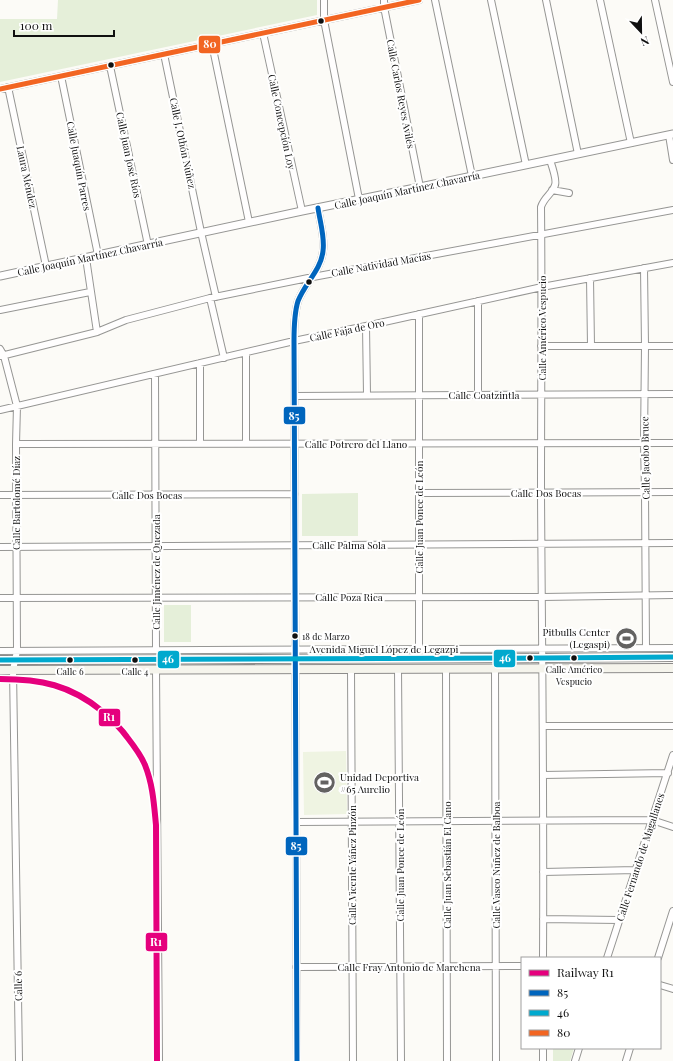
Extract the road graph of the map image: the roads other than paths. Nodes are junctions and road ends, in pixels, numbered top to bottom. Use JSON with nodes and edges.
{"nodes":[{"id":1,"x":324,"y":0,"type":"edge"},
{"id":2,"x":384,"y":0,"type":"edge"},
{"id":3,"x":419,"y":0,"type":"edge"},
{"id":4,"x":435,"y":0,"type":"edge"},
{"id":5,"x":491,"y":0,"type":"edge"},
{"id":6,"x":546,"y":0,"type":"edge"},
{"id":7,"x":600,"y":0,"type":"edge"},
{"id":8,"x":655,"y":0,"type":"edge"},
{"id":9,"x":384,"y":7,"type":"junction"},
{"id":10,"x":324,"y":20,"type":"junction"},
{"id":11,"x":263,"y":33,"type":"junction"},
{"id":12,"x":212,"y":44,"type":"junction"},
{"id":13,"x":164,"y":54,"type":"junction"},
{"id":14,"x":110,"y":66,"type":"junction"},
{"id":15,"x":61,"y":76,"type":"junction"},
{"id":16,"x":673,"y":82,"type":"edge"},
{"id":17,"x":8,"y":87,"type":"junction"},
{"id":18,"x":0,"y":89,"type":"edge"},
{"id":19,"x":671,"y":134,"type":"edge"},
{"id":20,"x":631,"y":143,"type":"junction"},
{"id":21,"x":578,"y":154,"type":"junction"},
{"id":22,"x":550,"y":160,"type":"junction"},
{"id":23,"x":673,"y":160,"type":"edge"},
{"id":24,"x":526,"y":165,"type":"junction"},
{"id":25,"x":472,"y":176,"type":"junction"},
{"id":26,"x":420,"y":188,"type":"junction"},
{"id":27,"x":552,"y":190,"type":"junction"},
{"id":28,"x":569,"y":193,"type":"dead end"},
{"id":29,"x":359,"y":199,"type":"junction"},
{"id":30,"x":318,"y":208,"type":"junction"},
{"id":31,"x":673,"y":210,"type":"edge"},
{"id":32,"x":302,"y":211,"type":"junction"},
{"id":33,"x":249,"y":222,"type":"junction"},
{"id":34,"x":201,"y":232,"type":"junction"},
{"id":35,"x":542,"y":235,"type":"junction"},
{"id":36,"x":148,"y":245,"type":"junction"},
{"id":37,"x":98,"y":255,"type":"junction"},
{"id":38,"x":86,"y":258,"type":"junction"},
{"id":39,"x":673,"y":263,"type":"edge"},
{"id":40,"x":46,"y":266,"type":"junction"},
{"id":41,"x":644,"y":268,"type":"junction"},
{"id":42,"x":0,"y":276,"type":"edge"},
{"id":43,"x":312,"y":277,"type":"junction"},
{"id":44,"x":590,"y":278,"type":"junction"},
{"id":45,"x":542,"y":287,"type":"junction"},
{"id":46,"x":90,"y":292,"type":"junction"},
{"id":47,"x":213,"y":297,"type":"junction"},
{"id":48,"x":478,"y":301,"type":"junction"},
{"id":49,"x":0,"y":310,"type":"edge"},
{"id":50,"x":419,"y":314,"type":"junction"},
{"id":51,"x":366,"y":326,"type":"junction"},
{"id":52,"x":97,"y":332,"type":"junction"},
{"id":53,"x":294,"y":341,"type":"junction"},
{"id":54,"x":541,"y":346,"type":"junction"},
{"id":55,"x":591,"y":346,"type":"junction"},
{"id":56,"x":645,"y":346,"type":"junction"},
{"id":57,"x":673,"y":346,"type":"edge"},
{"id":58,"x":0,"y":349,"type":"edge"},
{"id":59,"x":246,"y":353,"type":"junction"},
{"id":60,"x":2,"y":356,"type":"edge"},
{"id":61,"x":224,"y":358,"type":"junction"},
{"id":62,"x":200,"y":364,"type":"junction"},
{"id":63,"x":155,"y":374,"type":"junction"},
{"id":64,"x":673,"y":394,"type":"edge"},
{"id":65,"x":367,"y":395,"type":"junction"},
{"id":66,"x":419,"y":395,"type":"junction"},
{"id":67,"x":542,"y":395,"type":"junction"},
{"id":68,"x":644,"y":395,"type":"junction"},
{"id":69,"x":295,"y":396,"type":"junction"},
{"id":70,"x":478,"y":396,"type":"junction"},
{"id":71,"x":17,"y":406,"type":"junction"},
{"id":72,"x":0,"y":410,"type":"edge"},
{"id":73,"x":644,"y":443,"type":"junction"},
{"id":74,"x":673,"y":443,"type":"edge"},
{"id":75,"x":16,"y":444,"type":"junction"},
{"id":76,"x":155,"y":444,"type":"junction"},
{"id":77,"x":200,"y":444,"type":"junction"},
{"id":78,"x":246,"y":444,"type":"junction"},
{"id":79,"x":294,"y":444,"type":"junction"},
{"id":80,"x":419,"y":444,"type":"junction"},
{"id":81,"x":542,"y":444,"type":"junction"},
{"id":82,"x":645,"y":492,"type":"junction"},
{"id":83,"x":673,"y":492,"type":"edge"},
{"id":84,"x":419,"y":493,"type":"junction"},
{"id":85,"x":541,"y":493,"type":"junction"},
{"id":86,"x":155,"y":494,"type":"junction"},
{"id":87,"x":295,"y":494,"type":"junction"},
{"id":88,"x":0,"y":495,"type":"edge"},
{"id":89,"x":16,"y":495,"type":"junction"},
{"id":90,"x":645,"y":543,"type":"junction"},
{"id":91,"x":673,"y":543,"type":"edge"},
{"id":92,"x":542,"y":544,"type":"junction"},
{"id":93,"x":295,"y":545,"type":"junction"},
{"id":94,"x":419,"y":545,"type":"junction"},
{"id":95,"x":156,"y":546,"type":"junction"},
{"id":96,"x":0,"y":547,"type":"edge"},
{"id":97,"x":16,"y":547,"type":"junction"},
{"id":98,"x":646,"y":595,"type":"junction"},
{"id":99,"x":673,"y":595,"type":"edge"},
{"id":100,"x":295,"y":597,"type":"junction"},
{"id":101,"x":419,"y":597,"type":"junction"},
{"id":102,"x":543,"y":597,"type":"junction"},
{"id":103,"x":0,"y":598,"type":"edge"},
{"id":104,"x":17,"y":598,"type":"junction"},
{"id":105,"x":156,"y":598,"type":"junction"},
{"id":106,"x":419,"y":648,"type":"junction"},
{"id":107,"x":543,"y":648,"type":"junction"},
{"id":108,"x":646,"y":648,"type":"junction"},
{"id":109,"x":673,"y":648,"type":"edge"},
{"id":110,"x":295,"y":649,"type":"junction"},
{"id":111,"x":156,"y":650,"type":"junction"},
{"id":112,"x":0,"y":651,"type":"edge"},
{"id":113,"x":16,"y":655,"type":"junction"},
{"id":114,"x":673,"y":656,"type":"edge"},
{"id":115,"x":295,"y":658,"type":"junction"},
{"id":116,"x":543,"y":658,"type":"junction"},
{"id":117,"x":0,"y":660,"type":"edge"},
{"id":118,"x":351,"y":668,"type":"junction"},
{"id":119,"x":398,"y":668,"type":"junction"},
{"id":120,"x":446,"y":668,"type":"junction"},
{"id":121,"x":495,"y":668,"type":"junction"},
{"id":122,"x":543,"y":668,"type":"junction"},
{"id":123,"x":673,"y":668,"type":"edge"},
{"id":124,"x":295,"y":669,"type":"junction"},
{"id":125,"x":0,"y":670,"type":"edge"},
{"id":126,"x":13,"y":670,"type":"junction"},
{"id":127,"x":156,"y":670,"type":"junction"},
{"id":128,"x":543,"y":726,"type":"junction"},
{"id":129,"x":673,"y":726,"type":"edge"},
{"id":130,"x":673,"y":755,"type":"edge"},
{"id":131,"x":668,"y":773,"type":"junction"},
{"id":132,"x":543,"y":774,"type":"junction"},
{"id":133,"x":543,"y":820,"type":"junction"},
{"id":134,"x":652,"y":820,"type":"junction"},
{"id":135,"x":399,"y":821,"type":"junction"},
{"id":136,"x":446,"y":821,"type":"junction"},
{"id":137,"x":496,"y":821,"type":"junction"},
{"id":138,"x":296,"y":822,"type":"junction"},
{"id":139,"x":352,"y":822,"type":"junction"},
{"id":140,"x":673,"y":826,"type":"edge"},
{"id":141,"x":636,"y":870,"type":"junction"},
{"id":142,"x":543,"y":872,"type":"junction"},
{"id":143,"x":673,"y":911,"type":"edge"},
{"id":144,"x":543,"y":919,"type":"junction"},
{"id":145,"x":619,"y":920,"type":"junction"},
{"id":146,"x":543,"y":957,"type":"edge"},
{"id":147,"x":607,"y":957,"type":"edge"},
{"id":148,"x":658,"y":957,"type":"edge"},
{"id":149,"x":496,"y":966,"type":"junction"},
{"id":150,"x":521,"y":966,"type":"edge"},
{"id":151,"x":296,"y":967,"type":"junction"},
{"id":152,"x":352,"y":967,"type":"junction"},
{"id":153,"x":400,"y":967,"type":"junction"},
{"id":154,"x":447,"y":967,"type":"junction"},
{"id":155,"x":661,"y":985,"type":"edge"},
{"id":156,"x":673,"y":989,"type":"edge"},
{"id":157,"x":543,"y":1049,"type":"edge"},
{"id":158,"x":579,"y":1049,"type":"edge"},
{"id":159,"x":630,"y":1049,"type":"edge"},
{"id":160,"x":19,"y":1061,"type":"edge"},
{"id":161,"x":159,"y":1061,"type":"edge"},
{"id":162,"x":297,"y":1061,"type":"edge"},
{"id":163,"x":353,"y":1061,"type":"edge"},
{"id":164,"x":401,"y":1061,"type":"edge"},
{"id":165,"x":447,"y":1061,"type":"edge"},
{"id":166,"x":496,"y":1061,"type":"edge"},
{"id":167,"x":543,"y":1061,"type":"edge"},
{"id":168,"x":575,"y":1061,"type":"edge"},
{"id":169,"x":626,"y":1061,"type":"edge"}],
"edges":[{"from":1,"to":10,"type":"street"},
{"from":2,"to":9,"type":"street","name":"Calle Carlos Reyes Avilés"},
{"from":3,"to":9,"type":"street"},
{"from":4,"to":25,"type":"street"},
{"from":5,"to":24,"type":"street"},
{"from":6,"to":21,"type":"street"},
{"from":7,"to":20,"type":"street"},
{"from":8,"to":16,"type":"street"},
{"from":9,"to":10,"type":"street"},
{"from":9,"to":26,"type":"street","name":"Calle Carlos Reyes Avilés"},
{"from":10,"to":11,"type":"street"},
{"from":10,"to":29,"type":"street"},
{"from":11,"to":12,"type":"street"},
{"from":11,"to":32,"type":"street","name":"Calle Concepción Loy"},
{"from":12,"to":13,"type":"street"},
{"from":12,"to":33,"type":"street"},
{"from":13,"to":14,"type":"street"},
{"from":13,"to":34,"type":"street","name":"Calle J. Othón Núñez"},
{"from":14,"to":15,"type":"street"},
{"from":14,"to":36,"type":"street","name":"Calle Juan José Ríos"},
{"from":15,"to":17,"type":"street"},
{"from":15,"to":37,"type":"street","name":"Calle Juaquín Parres"},
{"from":17,"to":18,"type":"street"},
{"from":17,"to":40,"type":"street","name":"Laura Méndez"},
{"from":19,"to":20,"type":"street","name":"Calle Joaquín Martínez Chavarría"},
{"from":19,"to":23,"type":"street"},
{"from":20,"to":21,"type":"street","name":"Calle Joaquín Martínez Chavarría"},
{"from":21,"to":22,"type":"street","name":"Calle Joaquín Martínez Chavarría"},
{"from":22,"to":24,"type":"street","name":"Calle Joaquín Martínez Chavarría"},
{"from":22,"to":27,"type":"street","name":"Calle Américo Vespucio"},
{"from":24,"to":25,"type":"street","name":"Calle Joaquín Martínez Chavarría"},
{"from":25,"to":26,"type":"street","name":"Calle Joaquín Martínez Chavarría"},
{"from":26,"to":29,"type":"street","name":"Calle Joaquín Martínez Chavarría"},
{"from":27,"to":28,"type":"street"},
{"from":27,"to":35,"type":"street","name":"Calle Américo Vespucio"},
{"from":29,"to":30,"type":"street","name":"Calle Joaquín Martínez Chavarría"},
{"from":30,"to":32,"type":"street","name":"Calle Joaquín Martínez Chavarría"},
{"from":30,"to":43,"type":"street"},
{"from":31,"to":35,"type":"street","name":"Calle Natividad Macías"},
{"from":32,"to":33,"type":"street","name":"Calle Joaquín Martínez Chavarría"},
{"from":33,"to":34,"type":"street","name":"Calle Joaquín Martínez Chavarría"},
{"from":34,"to":36,"type":"street","name":"Calle Joaquín Martínez Chavarría"},
{"from":34,"to":47,"type":"street","name":"Calle J. Othón Núñez"},
{"from":35,"to":43,"type":"street","name":"Calle Natividad Macías"},
{"from":35,"to":45,"type":"street","name":"Calle Américo Vespucio"},
{"from":36,"to":37,"type":"street","name":"Calle Joaquín Martínez Chavarría"},
{"from":37,"to":38,"type":"street","name":"Calle Joaquín Martínez Chavarría"},
{"from":38,"to":40,"type":"street","name":"Calle Joaquín Martínez Chavarría"},
{"from":38,"to":46,"type":"street"},
{"from":39,"to":41,"type":"street","name":"Calle Faja de Oro"},
{"from":40,"to":42,"type":"street","name":"Calle Joaquín Martínez Chavarría"},
{"from":41,"to":44,"type":"street","name":"Calle Faja de Oro"},
{"from":41,"to":56,"type":"street","name":"Calle Jacobo Bruce"},
{"from":43,"to":47,"type":"street","name":"Calle Natividad Macías"},
{"from":43,"to":53,"type":"street"},
{"from":44,"to":45,"type":"street","name":"Calle Faja de Oro"},
{"from":44,"to":55,"type":"street"},
{"from":45,"to":48,"type":"street","name":"Calle Faja de Oro"},
{"from":45,"to":54,"type":"street","name":"Calle Américo Vespucio"},
{"from":46,"to":49,"type":"street"},
{"from":46,"to":52,"type":"street"},
{"from":47,"to":52,"type":"street","name":"Calle Natividad Macías"},
{"from":47,"to":61,"type":"street","name":"Calle J. Othón Núñez"},
{"from":48,"to":50,"type":"street","name":"Calle Faja de Oro"},
{"from":48,"to":70,"type":"street"},
{"from":50,"to":51,"type":"street","name":"Calle Faja de Oro"},
{"from":50,"to":66,"type":"street","name":"Calle Juan Ponce de León"},
{"from":51,"to":53,"type":"street","name":"Calle Faja de Oro"},
{"from":51,"to":65,"type":"street"},
{"from":52,"to":60,"type":"street","name":"Calle Natividad Macías"},
{"from":53,"to":59,"type":"street","name":"Calle Faja de Oro"},
{"from":53,"to":69,"type":"street"},
{"from":54,"to":55,"type":"street"},
{"from":54,"to":67,"type":"street","name":"Calle Américo Vespucio"},
{"from":55,"to":56,"type":"street"},
{"from":56,"to":57,"type":"street"},
{"from":56,"to":68,"type":"street","name":"Calle Jacobo Bruce"},
{"from":58,"to":60,"type":"street","name":"Calle Bartolomé Díaz"},
{"from":59,"to":61,"type":"street","name":"Calle Faja de Oro"},
{"from":59,"to":78,"type":"street"},
{"from":60,"to":71,"type":"street","name":"Calle Bartolomé Díaz"},
{"from":61,"to":62,"type":"street","name":"Calle Faja de Oro"},
{"from":62,"to":63,"type":"street","name":"Calle Faja de Oro"},
{"from":62,"to":77,"type":"street"},
{"from":63,"to":71,"type":"street","name":"Calle Faja de Oro"},
{"from":63,"to":76,"type":"street","name":"Calle Jiménez de Quezada"},
{"from":64,"to":68,"type":"street","name":"Calle Coatzintla"},
{"from":65,"to":66,"type":"street","name":"Calle Coatzintla"},
{"from":65,"to":69,"type":"street","name":"Calle Coatzintla"},
{"from":66,"to":70,"type":"street","name":"Calle Coatzintla"},
{"from":66,"to":80,"type":"street","name":"Calle Juan Ponce de León"},
{"from":67,"to":68,"type":"street","name":"Calle Coatzintla"},
{"from":67,"to":70,"type":"street","name":"Calle Coatzintla"},
{"from":67,"to":81,"type":"street","name":"Calle Américo Vespucio"},
{"from":68,"to":73,"type":"street","name":"Calle Jacobo Bruce"},
{"from":69,"to":79,"type":"street"},
{"from":71,"to":72,"type":"street","name":"Calle Faja de Oro"},
{"from":71,"to":75,"type":"street","name":"Calle Bartolomé Díaz"},
{"from":73,"to":74,"type":"street","name":"Calle Potrero del Llano"},
{"from":73,"to":81,"type":"street","name":"Calle Potrero del Llano"},
{"from":73,"to":82,"type":"street","name":"Calle Jacobo Bruce"},
{"from":75,"to":76,"type":"street","name":"Calle Potrero del Llano"},
{"from":75,"to":89,"type":"street","name":"Calle Bartolomé Díaz"},
{"from":76,"to":77,"type":"street","name":"Calle Potrero del Llano"},
{"from":76,"to":86,"type":"street","name":"Calle Jiménez de Quezada"},
{"from":77,"to":78,"type":"street","name":"Calle Potrero del Llano"},
{"from":78,"to":79,"type":"street","name":"Calle Potrero del Llano"},
{"from":79,"to":80,"type":"street","name":"Calle Potrero del Llano"},
{"from":79,"to":87,"type":"street"},
{"from":80,"to":81,"type":"street","name":"Calle Potrero del Llano"},
{"from":80,"to":84,"type":"street","name":"Calle Juan Ponce de León"},
{"from":81,"to":85,"type":"street","name":"Calle Américo Vespucio"},
{"from":82,"to":83,"type":"street","name":"Calle Dos Bocas"},
{"from":82,"to":85,"type":"street","name":"Calle Dos Bocas"},
{"from":82,"to":90,"type":"street","name":"Calle Jacobo Bruce"},
{"from":84,"to":85,"type":"street","name":"Calle Dos Bocas"},
{"from":84,"to":94,"type":"street","name":"Calle Juan Ponce de León"},
{"from":85,"to":92,"type":"street","name":"Calle Américo Vespucio"},
{"from":86,"to":87,"type":"street","name":"Calle Dos Bocas"},
{"from":86,"to":89,"type":"street","name":"Calle Dos Bocas"},
{"from":86,"to":95,"type":"street","name":"Calle Jiménez de Quezada"},
{"from":87,"to":93,"type":"street"},
{"from":88,"to":89,"type":"street","name":"Calle Dos Bocas"},
{"from":89,"to":97,"type":"street","name":"Calle Bartolomé Díaz"},
{"from":90,"to":91,"type":"street","name":"Calle Palma Sola"},
{"from":90,"to":92,"type":"street","name":"Calle Palma Sola"},
{"from":90,"to":98,"type":"street","name":"Calle Jacobo Bruce"},
{"from":92,"to":94,"type":"street","name":"Calle Palma Sola"},
{"from":92,"to":102,"type":"street","name":"Calle Américo Vespucio"},
{"from":93,"to":94,"type":"street","name":"Calle Palma Sola"},
{"from":93,"to":95,"type":"street","name":"Calle Palma Sola"},
{"from":93,"to":100,"type":"street"},
{"from":94,"to":101,"type":"street","name":"Calle Juan Ponce de León"},
{"from":95,"to":97,"type":"street","name":"Calle Palma Sola"},
{"from":95,"to":105,"type":"street","name":"Calle Jiménez de Quezada"},
{"from":96,"to":97,"type":"street","name":"Calle Palma Sola"},
{"from":97,"to":104,"type":"street","name":"Calle Bartolomé Díaz"},
{"from":98,"to":99,"type":"street","name":"Calle Poza Rica"},
{"from":98,"to":102,"type":"street","name":"Calle Poza Rica"},
{"from":98,"to":108,"type":"street","name":"Calle Jacobo Bruce"},
{"from":100,"to":101,"type":"street","name":"Calle Poza Rica"},
{"from":100,"to":105,"type":"street","name":"Calle Poza Rica"},
{"from":100,"to":110,"type":"street"},
{"from":101,"to":102,"type":"street","name":"Calle Poza Rica"},
{"from":101,"to":106,"type":"street","name":"Calle Juan Ponce de León"},
{"from":102,"to":107,"type":"street","name":"Calle Américo Vespucio"},
{"from":103,"to":104,"type":"street","name":"Calle Poza Rica"},
{"from":104,"to":105,"type":"street","name":"Calle Poza Rica"},
{"from":104,"to":113,"type":"street","name":"Calle Bartolomé Díaz"},
{"from":105,"to":111,"type":"street","name":"Calle Jiménez de Quezada"},
{"from":106,"to":107,"type":"street","name":"Avenida Miguel López de Legazpi"},
{"from":106,"to":110,"type":"street","name":"Avenida Miguel López de Legazpi"},
{"from":107,"to":108,"type":"street","name":"Avenida Miguel López de Legazpi"},
{"from":107,"to":116,"type":"street","name":"Calle Américo Vespucio"},
{"from":108,"to":109,"type":"street","name":"Avenida Miguel López de Legazpi"},
{"from":110,"to":111,"type":"street","name":"Avenida Miguel López de Legazpi"},
{"from":110,"to":115,"type":"street"},
{"from":111,"to":113,"type":"street","name":"Avenida Miguel López de Legazpi"},
{"from":112,"to":113,"type":"street","name":"Avenida Miguel López de Legazpi"},
{"from":113,"to":115,"type":"main road","name":"Avenida Miguel López de Legazpi"},
{"from":113,"to":117,"type":"main road","name":"Avenida Miguel López de Legazpi"},
{"from":113,"to":126,"type":"street","name":"Calle 6"},
{"from":114,"to":116,"type":"main road","name":"Avenida Miguel López de Legazpi"},
{"from":115,"to":116,"type":"main road","name":"Avenida Miguel López de Legazpi"},
{"from":115,"to":124,"type":"street"},
{"from":116,"to":122,"type":"street","name":"Calle Américo Vespucio"},
{"from":118,"to":119,"type":"main road","name":"Avenida Miguel López de Legazpi"},
{"from":118,"to":124,"type":"main road","name":"Avenida Miguel López de Legazpi"},
{"from":118,"to":139,"type":"street","name":"Calle Vicente Yáñez Pinzón"},
{"from":119,"to":120,"type":"main road","name":"Avenida Miguel López de Legazpi"},
{"from":119,"to":135,"type":"street","name":"Calle Juan Ponce de León"},
{"from":120,"to":121,"type":"main road","name":"Avenida Miguel López de Legazpi"},
{"from":120,"to":136,"type":"street","name":"Calle Juan Sebastián El Cano"},
{"from":121,"to":122,"type":"main road","name":"Avenida Miguel López de Legazpi"},
{"from":121,"to":137,"type":"street","name":"Calle Vasco Nuñez de Balboa"},
{"from":122,"to":123,"type":"main road","name":"Avenida Miguel López de Legazpi"},
{"from":122,"to":128,"type":"street","name":"Calle Américo Vespucio"},
{"from":124,"to":127,"type":"main road","name":"Avenida Miguel López de Legazpi"},
{"from":124,"to":138,"type":"street"},
{"from":125,"to":126,"type":"main road","name":"Avenida Miguel López de Legazpi"},
{"from":126,"to":127,"type":"main road","name":"Avenida Miguel López de Legazpi"},
{"from":126,"to":160,"type":"street","name":"Calle 6"},
{"from":127,"to":161,"type":"street"},
{"from":128,"to":129,"type":"street"},
{"from":128,"to":132,"type":"street","name":"Calle Américo Vespucio"},
{"from":130,"to":131,"type":"street","name":"Calle Fernando de Magallanes"},
{"from":131,"to":132,"type":"street"},
{"from":131,"to":134,"type":"street","name":"Calle Fernando de Magallanes"},
{"from":132,"to":133,"type":"street","name":"Calle Américo Vespucio"},
{"from":133,"to":134,"type":"street"},
{"from":133,"to":137,"type":"street"},
{"from":133,"to":142,"type":"street","name":"Calle Américo Vespucio"},
{"from":134,"to":140,"type":"street"},
{"from":134,"to":141,"type":"street","name":"Calle Fernando de Magallanes"},
{"from":135,"to":136,"type":"street"},
{"from":135,"to":139,"type":"street"},
{"from":135,"to":153,"type":"street","name":"Calle Juan Ponce de León"},
{"from":136,"to":137,"type":"street"},
{"from":136,"to":154,"type":"street","name":"Calle Juan Sebastián El Cano"},
{"from":137,"to":149,"type":"street","name":"Calle Vasco Nuñez de Balboa"},
{"from":138,"to":139,"type":"street"},
{"from":138,"to":151,"type":"street"},
{"from":139,"to":152,"type":"street","name":"Calle Vicente Yáñez Pinzón"},
{"from":141,"to":142,"type":"street"},
{"from":141,"to":145,"type":"street","name":"Calle Fernando de Magallanes"},
{"from":142,"to":144,"type":"street","name":"Calle Américo Vespucio"},
{"from":143,"to":148,"type":"street"},
{"from":144,"to":145,"type":"street"},
{"from":144,"to":146,"type":"street","name":"Calle Américo Vespucio"},
{"from":145,"to":147,"type":"street","name":"Calle Fernando de Magallanes"},
{"from":149,"to":150,"type":"street","name":"Calle Fray Antonio de Marchena"},
{"from":149,"to":154,"type":"street","name":"Calle Fray Antonio de Marchena"},
{"from":149,"to":166,"type":"street","name":"Calle Vasco Nuñez de Balboa"},
{"from":151,"to":152,"type":"street","name":"Calle Fray Antonio de Marchena"},
{"from":151,"to":162,"type":"street"},
{"from":152,"to":153,"type":"street","name":"Calle Fray Antonio de Marchena"},
{"from":152,"to":163,"type":"street","name":"Calle Vicente Yáñez Pinzón"},
{"from":153,"to":154,"type":"street","name":"Calle Fray Antonio de Marchena"},
{"from":153,"to":164,"type":"street","name":"Calle Juan Ponce de León"},
{"from":154,"to":165,"type":"street","name":"Calle Juan Sebastián El Cano"},
{"from":155,"to":156,"type":"street"},
{"from":157,"to":167,"type":"street"},
{"from":158,"to":168,"type":"street"},
{"from":159,"to":169,"type":"street"}]}
